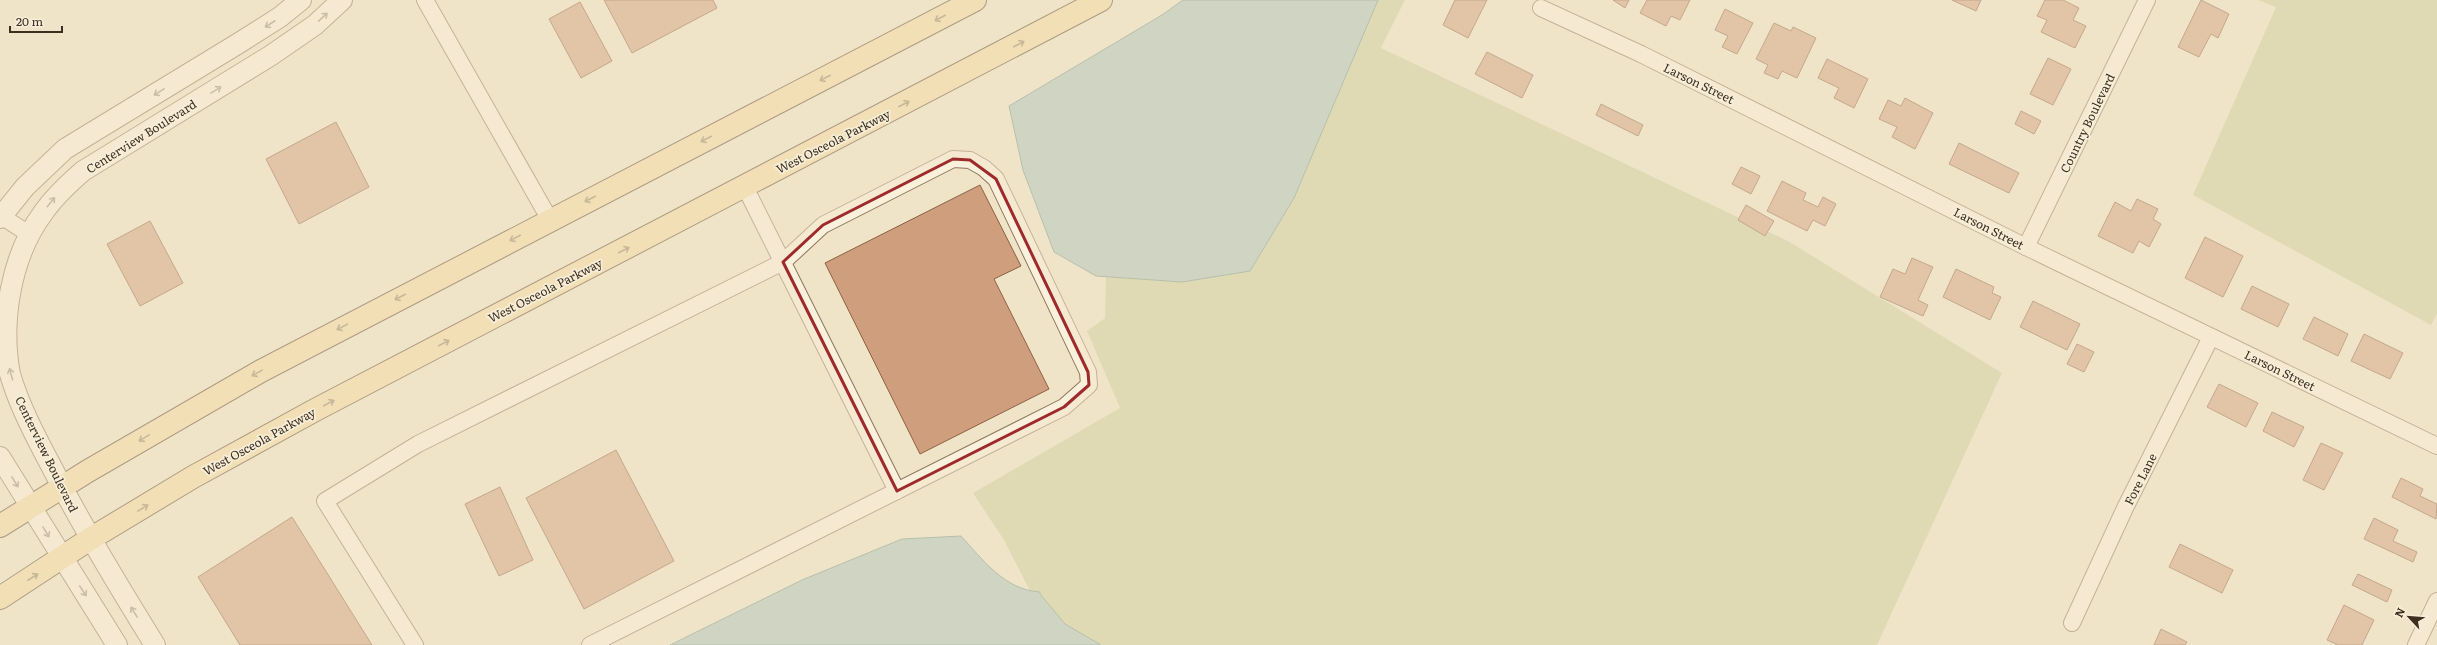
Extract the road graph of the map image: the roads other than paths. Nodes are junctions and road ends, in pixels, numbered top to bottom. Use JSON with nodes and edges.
{"nodes":[{"id":1,"x":301,"y":0,"type":"edge"},
{"id":2,"x":342,"y":0,"type":"edge"},
{"id":3,"x":425,"y":0,"type":"edge"},
{"id":4,"x":975,"y":0,"type":"edge"},
{"id":5,"x":1100,"y":0,"type":"edge"},
{"id":6,"x":2145,"y":1,"type":"edge"},
{"id":7,"x":1541,"y":8,"type":"dead end"},
{"id":8,"x":745,"y":187,"type":"junction"},
{"id":9,"x":1,"y":217,"type":"edge"},
{"id":10,"x":550,"y":220,"type":"junction"},
{"id":11,"x":29,"y":234,"type":"junction"},
{"id":12,"x":2026,"y":247,"type":"junction"},
{"id":13,"x":783,"y":262,"type":"junction"},
{"id":14,"x":2211,"y":337,"type":"junction"},
{"id":15,"x":2437,"y":446,"type":"edge"},
{"id":16,"x":0,"y":457,"type":"edge"},
{"id":17,"x":62,"y":486,"type":"junction"},
{"id":18,"x":897,"y":491,"type":"junction"},
{"id":19,"x":30,"y":506,"type":"junction"},
{"id":20,"x":0,"y":526,"type":"edge"},
{"id":21,"x":90,"y":540,"type":"junction"},
{"id":22,"x":62,"y":558,"type":"junction"},
{"id":23,"x":0,"y":598,"type":"edge"},
{"id":24,"x":2437,"y":601,"type":"edge"},
{"id":25,"x":2072,"y":623,"type":"dead end"},
{"id":26,"x":116,"y":645,"type":"edge"},
{"id":27,"x":155,"y":645,"type":"edge"},
{"id":28,"x":415,"y":645,"type":"edge"},
{"id":29,"x":590,"y":645,"type":"edge"},
{"id":30,"x":2416,"y":645,"type":"edge"}],
"edges":[{"from":1,"to":9,"type":"street","one_way":true},
{"from":11,"to":2,"type":"street","name":"Centerview Boulevard","one_way":true},
{"from":3,"to":10,"type":"street"},
{"from":4,"to":10,"type":"main road","one_way":true},
{"from":8,"to":5,"type":"main road","name":"West Osceola Parkway","one_way":true},
{"from":6,"to":12,"type":"street","name":"Country Boulevard"},
{"from":7,"to":12,"type":"street","name":"Larson Street"},
{"from":8,"to":13,"type":"street"},
{"from":21,"to":8,"type":"main road","name":"West Osceola Parkway","one_way":true},
{"from":9,"to":11,"type":"street"},
{"from":10,"to":17,"type":"main road","one_way":true},
{"from":17,"to":11,"type":"street","name":"Centerview Boulevard","one_way":true},
{"from":12,"to":14,"type":"street","name":"Larson Street"},
{"from":13,"to":18,"type":"street"},
{"from":13,"to":18,"type":"street"},
{"from":13,"to":28,"type":"street"},
{"from":14,"to":15,"type":"street","name":"Larson Street"},
{"from":14,"to":25,"type":"street","name":"Fore Lane"},
{"from":16,"to":19,"type":"street","one_way":true},
{"from":17,"to":19,"type":"main road"},
{"from":17,"to":21,"type":"street","name":"Centerview Boulevard"},
{"from":18,"to":29,"type":"street"},
{"from":19,"to":20,"type":"main road"},
{"from":19,"to":22,"type":"street","one_way":true},
{"from":21,"to":22,"type":"main road","name":"West Osceola Parkway"},
{"from":27,"to":21,"type":"street","name":"Centerview Boulevard","one_way":true},
{"from":23,"to":22,"type":"main road","name":"West Osceola Parkway","one_way":true},
{"from":22,"to":26,"type":"street","one_way":true},
{"from":24,"to":30,"type":"street"}]}
